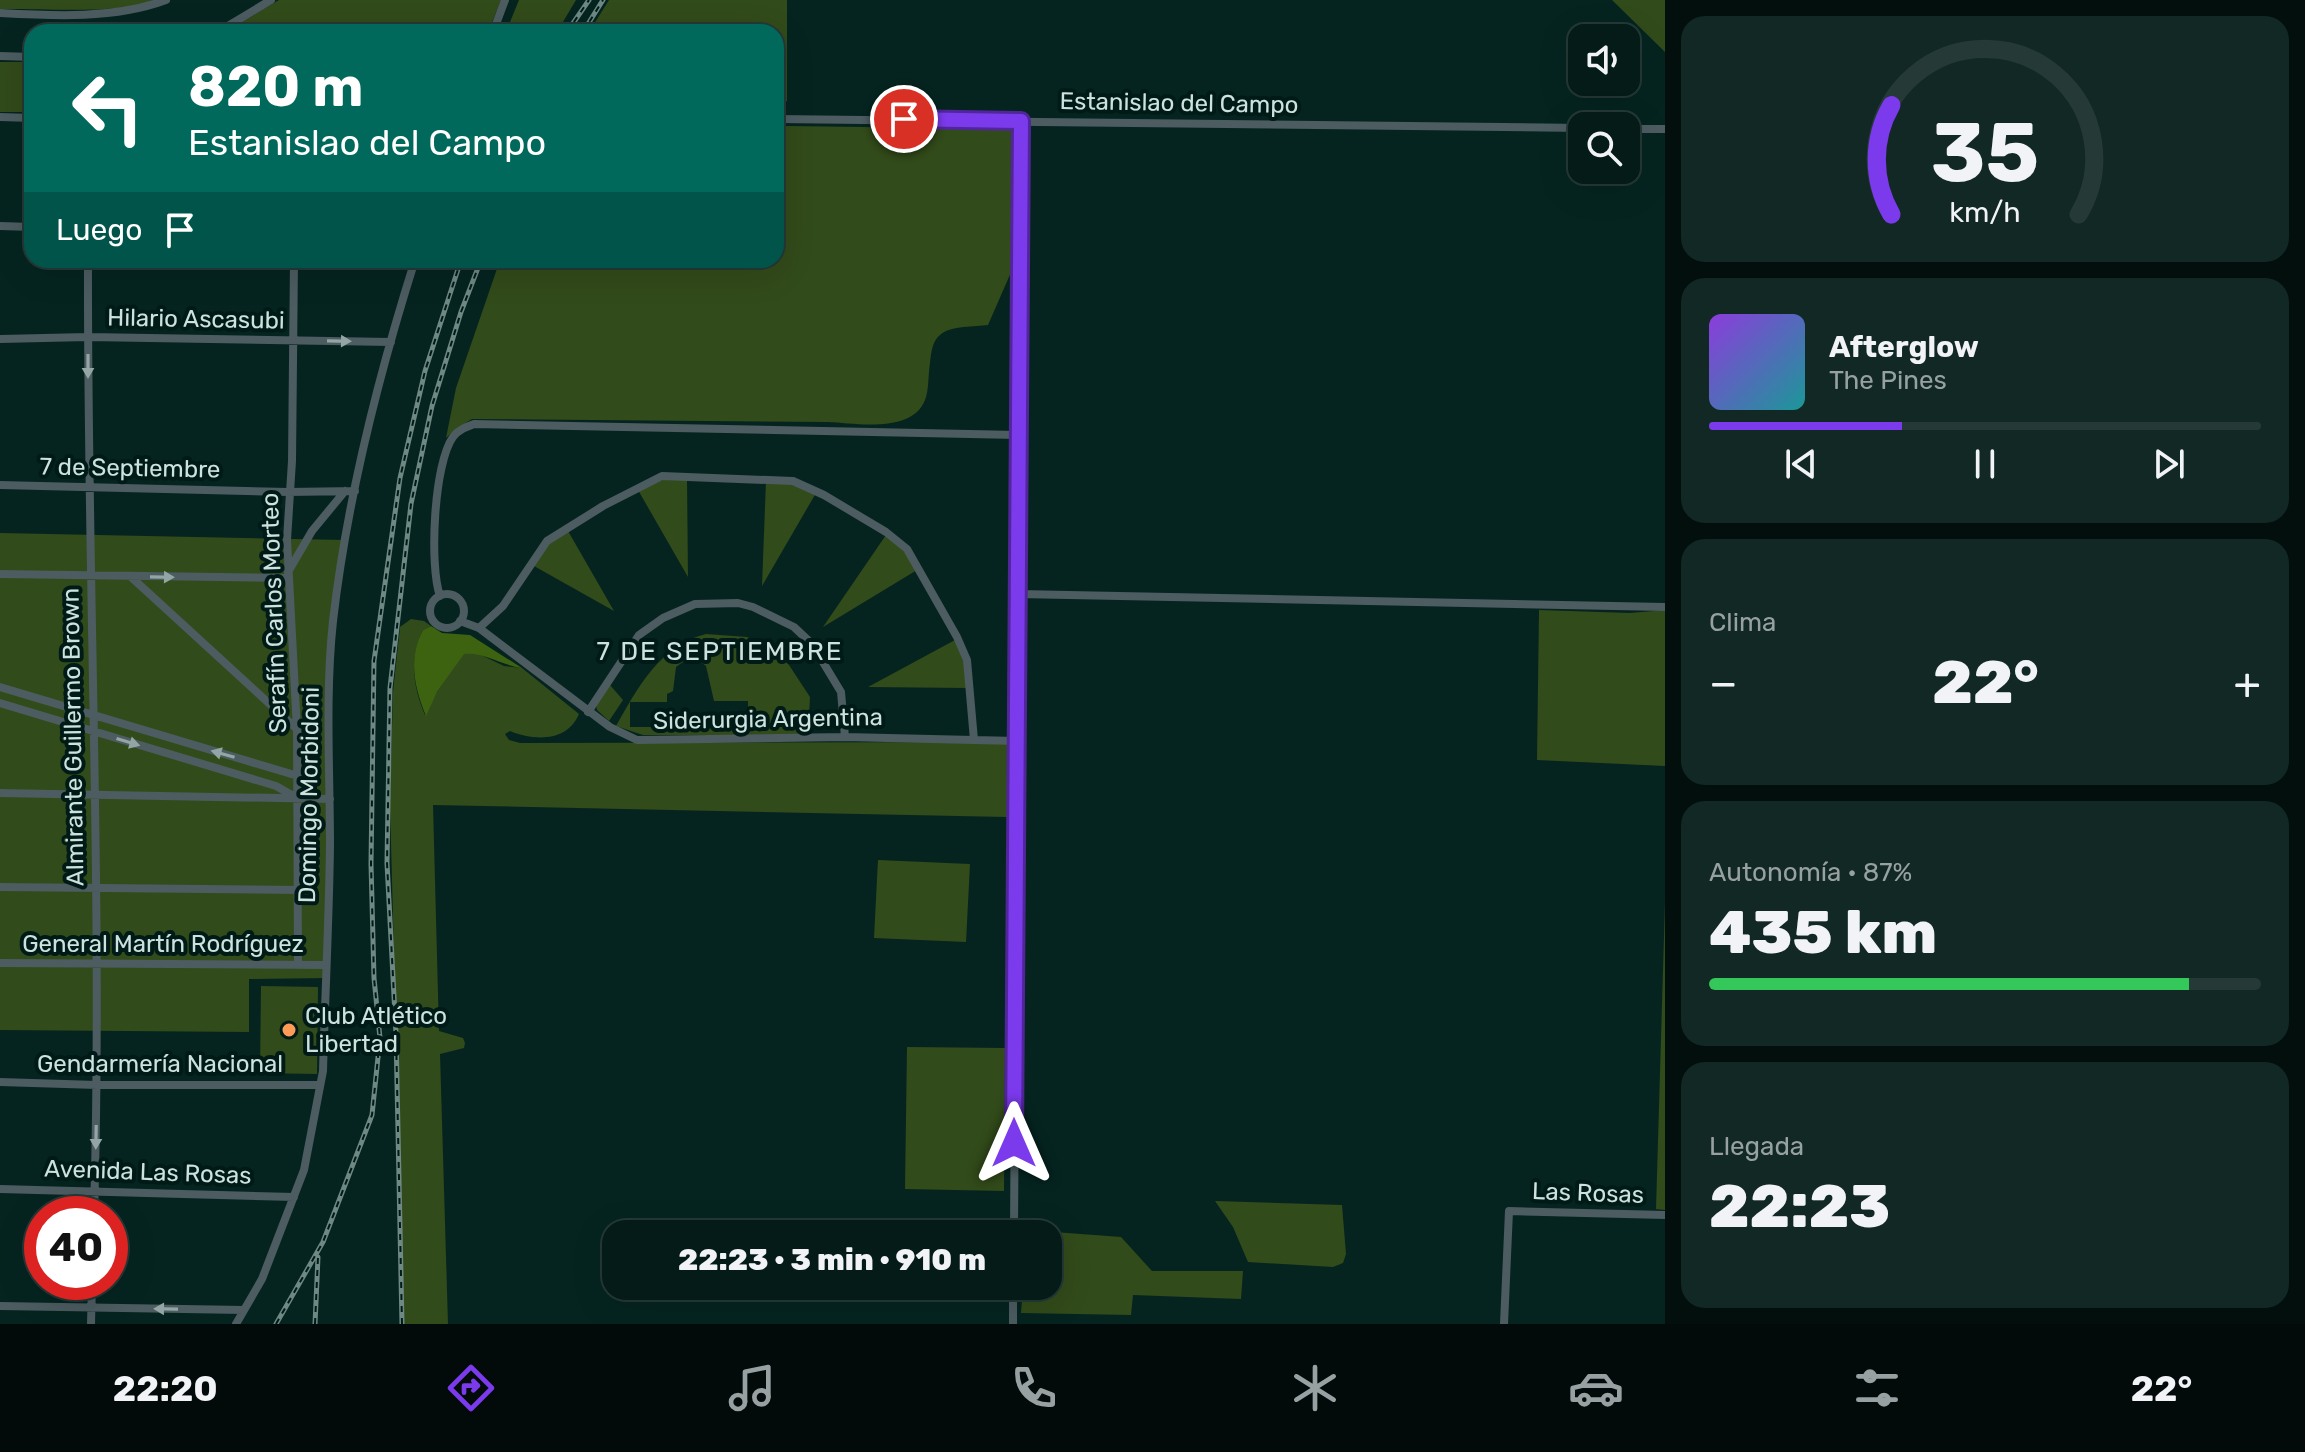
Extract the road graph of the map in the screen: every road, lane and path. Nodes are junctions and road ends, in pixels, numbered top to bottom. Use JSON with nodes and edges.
{"nodes":[{"id":1,"x":271,"y":0,"type":"edge"},
{"id":2,"x":505,"y":0,"type":"edge"},
{"id":3,"x":163,"y":1,"type":"edge"},
{"id":4,"x":0,"y":13,"type":"edge"},
{"id":5,"x":231,"y":24,"type":"edge"},
{"id":6,"x":496,"y":24,"type":"edge"},
{"id":7,"x":0,"y":56,"type":"edge"},
{"id":8,"x":24,"y":57,"type":"edge"},
{"id":9,"x":0,"y":117,"type":"edge"},
{"id":10,"x":24,"y":118,"type":"edge"},
{"id":11,"x":784,"y":119,"type":"edge"},
{"id":12,"x":1021,"y":121,"type":"junction"},
{"id":13,"x":1568,"y":128,"type":"edge"},
{"id":14,"x":1640,"y":129,"type":"edge"},
{"id":15,"x":1665,"y":129,"type":"edge"},
{"id":16,"x":0,"y":226,"type":"edge"},
{"id":17,"x":24,"y":227,"type":"edge"},
{"id":18,"x":88,"y":268,"type":"edge"},
{"id":19,"x":294,"y":268,"type":"edge"},
{"id":20,"x":413,"y":268,"type":"edge"},
{"id":21,"x":88,"y":337,"type":"junction"},
{"id":22,"x":0,"y":339,"type":"edge"},
{"id":23,"x":294,"y":340,"type":"junction"},
{"id":24,"x":391,"y":342,"type":"junction"},
{"id":25,"x":1019,"y":435,"type":"junction"},
{"id":26,"x":0,"y":485,"type":"edge"},
{"id":27,"x":88,"y":488,"type":"junction"},
{"id":28,"x":345,"y":491,"type":"junction"},
{"id":29,"x":355,"y":491,"type":"junction"},
{"id":30,"x":288,"y":492,"type":"junction"},
{"id":31,"x":0,"y":574,"type":"edge"},
{"id":32,"x":91,"y":576,"type":"junction"},
{"id":33,"x":130,"y":576,"type":"junction"},
{"id":34,"x":288,"y":576,"type":"junction"},
{"id":35,"x":1018,"y":594,"type":"junction"},
{"id":36,"x":440,"y":596,"type":"junction"},
{"id":37,"x":1665,"y":607,"type":"edge"},
{"id":38,"x":460,"y":621,"type":"junction"},
{"id":39,"x":479,"y":628,"type":"junction"},
{"id":40,"x":0,"y":687,"type":"edge"},
{"id":41,"x":0,"y":703,"type":"edge"},
{"id":42,"x":588,"y":712,"type":"junction"},
{"id":43,"x":94,"y":717,"type":"junction"},
{"id":44,"x":297,"y":730,"type":"junction"},
{"id":45,"x":95,"y":732,"type":"junction"},
{"id":46,"x":845,"y":737,"type":"junction"},
{"id":47,"x":974,"y":740,"type":"junction"},
{"id":48,"x":1017,"y":741,"type":"junction"},
{"id":49,"x":298,"y":776,"type":"junction"},
{"id":50,"x":0,"y":793,"type":"edge"},
{"id":51,"x":94,"y":795,"type":"junction"},
{"id":52,"x":298,"y":799,"type":"junction"},
{"id":53,"x":330,"y":799,"type":"junction"},
{"id":54,"x":0,"y":887,"type":"edge"},
{"id":55,"x":95,"y":888,"type":"junction"},
{"id":56,"x":299,"y":890,"type":"junction"},
{"id":57,"x":0,"y":963,"type":"edge"},
{"id":58,"x":99,"y":965,"type":"junction"},
{"id":59,"x":298,"y":965,"type":"junction"},
{"id":60,"x":326,"y":965,"type":"junction"},
{"id":61,"x":0,"y":1082,"type":"edge"},
{"id":62,"x":97,"y":1085,"type":"junction"},
{"id":63,"x":319,"y":1085,"type":"junction"},
{"id":64,"x":0,"y":1189,"type":"edge"},
{"id":65,"x":95,"y":1190,"type":"junction"},
{"id":66,"x":95,"y":1196,"type":"edge"},
{"id":67,"x":294,"y":1197,"type":"junction"},
{"id":68,"x":1665,"y":1215,"type":"edge"},
{"id":69,"x":1014,"y":1220,"type":"edge"},
{"id":70,"x":92,"y":1300,"type":"edge"},
{"id":71,"x":1013,"y":1300,"type":"edge"},
{"id":72,"x":0,"y":1306,"type":"edge"},
{"id":73,"x":92,"y":1307,"type":"junction"},
{"id":74,"x":244,"y":1310,"type":"junction"},
{"id":75,"x":91,"y":1324,"type":"edge"},
{"id":76,"x":236,"y":1324,"type":"edge"},
{"id":77,"x":1013,"y":1324,"type":"edge"},
{"id":78,"x":1504,"y":1324,"type":"edge"}],
"edges":[{"from":1,"to":5,"type":"street"},
{"from":2,"to":6,"type":"street"},
{"from":3,"to":4,"type":"street"},
{"from":7,"to":8,"type":"street"},
{"from":9,"to":10,"type":"street"},
{"from":11,"to":12,"type":"street","name":"Estanislao del Campo"},
{"from":12,"to":13,"type":"street","name":"Estanislao del Campo"},
{"from":12,"to":25,"type":"street"},
{"from":14,"to":15,"type":"street"},
{"from":16,"to":17,"type":"street"},
{"from":18,"to":21,"type":"street","name":"Almirante Guillermo Brown"},
{"from":19,"to":23,"type":"street","name":"Serafín Carlos Morteo"},
{"from":20,"to":24,"type":"street","name":"Domingo Morbidoni"},
{"from":21,"to":22,"type":"street","name":"Hilario Ascasubi"},
{"from":21,"to":23,"type":"street","name":"Hilario Ascasubi"},
{"from":21,"to":27,"type":"street","name":"Almirante Guillermo Brown","one_way":true},
{"from":23,"to":24,"type":"street","name":"Hilario Ascasubi","one_way":true},
{"from":23,"to":30,"type":"street","name":"Serafín Carlos Morteo"},
{"from":24,"to":29,"type":"street","name":"Domingo Morbidoni"},
{"from":25,"to":35,"type":"street"},
{"from":25,"to":36,"type":"street"},
{"from":26,"to":27,"type":"street","name":"7 de Septiembre"},
{"from":27,"to":30,"type":"street","name":"7 de Septiembre"},
{"from":27,"to":32,"type":"street","name":"Almirante Guillermo Brown"},
{"from":28,"to":29,"type":"street","name":"7 de Septiembre"},
{"from":28,"to":30,"type":"street","name":"7 de Septiembre"},
{"from":28,"to":34,"type":"street"},
{"from":29,"to":53,"type":"street","name":"Domingo Morbidoni"},
{"from":30,"to":34,"type":"street","name":"Serafín Carlos Morteo"},
{"from":31,"to":32,"type":"street"},
{"from":32,"to":33,"type":"street"},
{"from":32,"to":43,"type":"street","name":"Almirante Guillermo Brown"},
{"from":33,"to":34,"type":"street","one_way":true},
{"from":33,"to":44,"type":"street"},
{"from":34,"to":44,"type":"street","name":"Serafín Carlos Morteo"},
{"from":35,"to":37,"type":"street"},
{"from":35,"to":48,"type":"street"},
{"from":36,"to":38,"type":"street"},
{"from":36,"to":38,"type":"street","name":"Siderurgia Argentina"},
{"from":38,"to":39,"type":"street","name":"Siderurgia Argentina"},
{"from":39,"to":42,"type":"street","name":"Siderurgia Argentina"},
{"from":39,"to":47,"type":"street"},
{"from":40,"to":43,"type":"street"},
{"from":41,"to":45,"type":"street"},
{"from":42,"to":46,"type":"street","name":"Siderurgia Argentina"},
{"from":42,"to":46,"type":"street"},
{"from":43,"to":45,"type":"street","name":"Almirante Guillermo Brown"},
{"from":49,"to":43,"type":"street","one_way":true},
{"from":44,"to":49,"type":"street","name":"Serafín Carlos Morteo"},
{"from":45,"to":51,"type":"street","name":"Almirante Guillermo Brown"},
{"from":45,"to":52,"type":"street","one_way":true},
{"from":46,"to":47,"type":"street","name":"Siderurgia Argentina"},
{"from":47,"to":48,"type":"street","name":"Siderurgia Argentina"},
{"from":48,"to":69,"type":"street"},
{"from":49,"to":52,"type":"street","name":"Serafín Carlos Morteo"},
{"from":50,"to":51,"type":"street"},
{"from":51,"to":52,"type":"street"},
{"from":51,"to":55,"type":"street","name":"Almirante Guillermo Brown"},
{"from":52,"to":53,"type":"street"},
{"from":52,"to":56,"type":"street","name":"Serafín Carlos Morteo"},
{"from":53,"to":60,"type":"street","name":"Domingo Morbidoni"},
{"from":54,"to":55,"type":"street"},
{"from":55,"to":56,"type":"street"},
{"from":55,"to":58,"type":"street","name":"Almirante Guillermo Brown"},
{"from":56,"to":59,"type":"street","name":"Serafín Carlos Morteo"},
{"from":57,"to":58,"type":"street","name":"General Martín Rodríguez"},
{"from":58,"to":59,"type":"street","name":"General Martín Rodríguez"},
{"from":58,"to":62,"type":"street","name":"Almirante Guillermo Brown"},
{"from":59,"to":60,"type":"street","name":"General Martín Rodríguez"},
{"from":60,"to":63,"type":"street","name":"Domingo Morbidoni"},
{"from":61,"to":62,"type":"street","name":"Gendarmería Nacional"},
{"from":62,"to":63,"type":"street","name":"Gendarmería Nacional"},
{"from":62,"to":65,"type":"street","name":"Almirante Guillermo Brown","one_way":true},
{"from":63,"to":67,"type":"street","name":"Domingo Morbidoni"},
{"from":64,"to":65,"type":"street","name":"Avenida Las Rosas"},
{"from":65,"to":66,"type":"street","name":"Almirante Guillermo Brown"},
{"from":65,"to":67,"type":"street","name":"Avenida Las Rosas"},
{"from":67,"to":74,"type":"street","name":"Domingo Morbidoni"},
{"from":68,"to":78,"type":"street","name":"Las Rosas"},
{"from":70,"to":73,"type":"street"},
{"from":71,"to":77,"type":"street"},
{"from":72,"to":73,"type":"street"},
{"from":74,"to":73,"type":"street","one_way":true},
{"from":73,"to":75,"type":"street"},
{"from":74,"to":76,"type":"street","name":"Domingo Morbidoni"}]}
